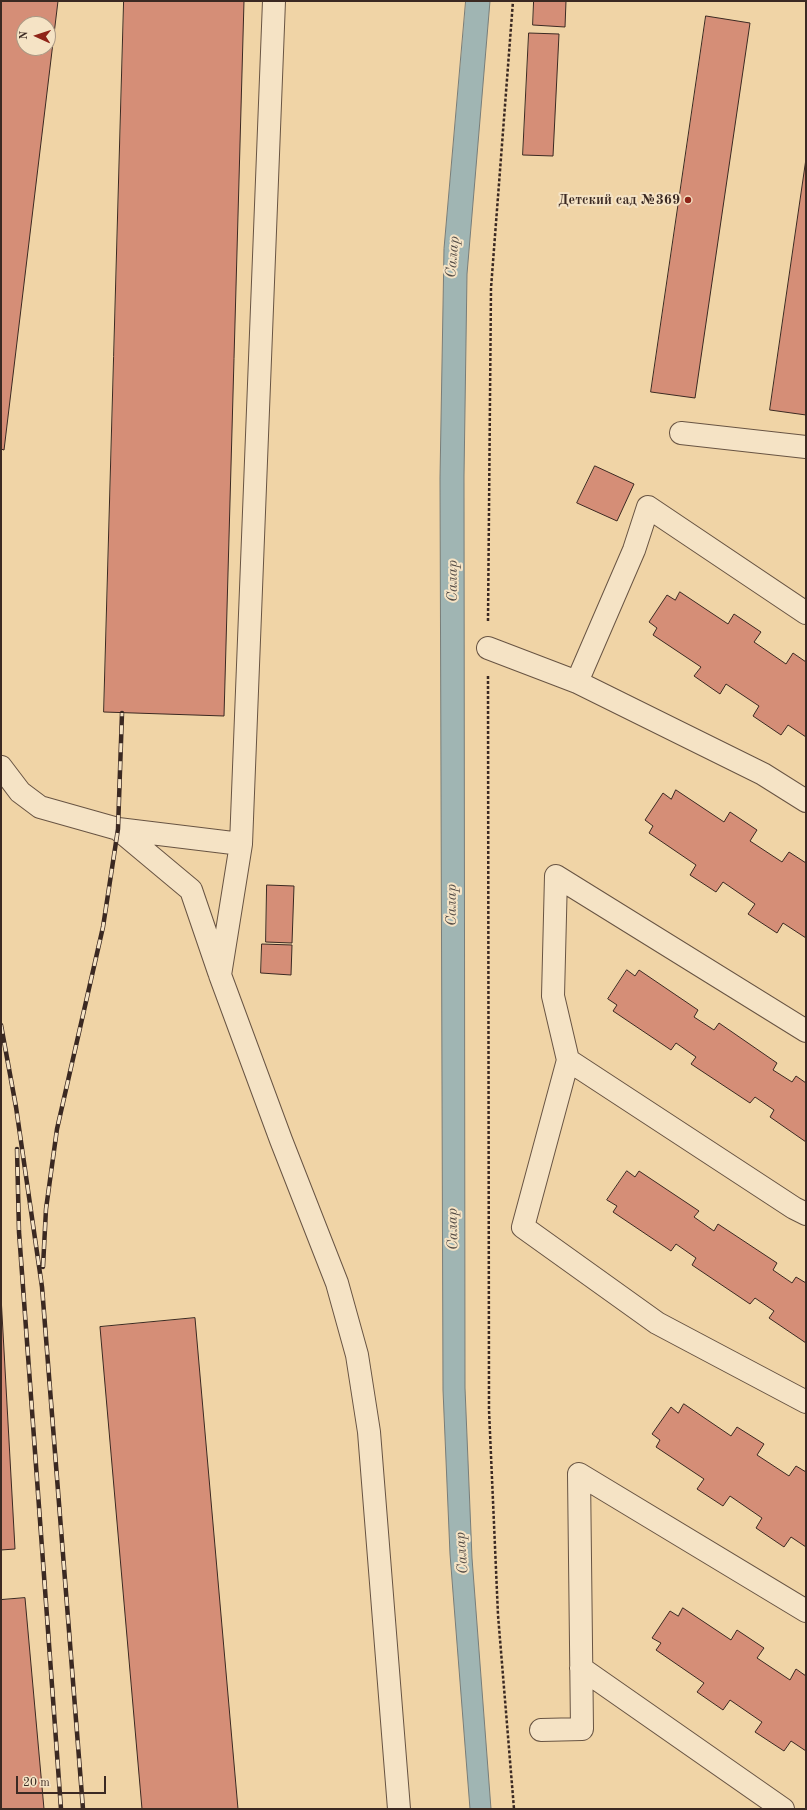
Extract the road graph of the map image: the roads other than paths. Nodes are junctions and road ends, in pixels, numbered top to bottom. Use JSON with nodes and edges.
{"nodes":[{"id":1,"x":274,"y":1,"type":"edge"},
{"id":2,"x":681,"y":433,"type":"dead end"},
{"id":3,"x":806,"y":447,"type":"edge"},
{"id":4,"x":806,"y":614,"type":"edge"},
{"id":5,"x":488,"y":648,"type":"road end"},
{"id":6,"x":577,"y":682,"type":"junction"},
{"id":7,"x":1,"y":767,"type":"edge"},
{"id":8,"x":806,"y":801,"type":"edge"},
{"id":9,"x":118,"y":829,"type":"junction"},
{"id":10,"x":241,"y":844,"type":"junction"},
{"id":11,"x":220,"y":975,"type":"junction"},
{"id":12,"x":806,"y":1031,"type":"edge"},
{"id":13,"x":568,"y":1060,"type":"junction"},
{"id":14,"x":806,"y":1214,"type":"edge"},
{"id":15,"x":806,"y":1402,"type":"edge"},
{"id":16,"x":806,"y":1611,"type":"edge"},
{"id":17,"x":581,"y":1668,"type":"junction"},
{"id":18,"x":541,"y":1730,"type":"dead end"},
{"id":19,"x":399,"y":1809,"type":"edge"},
{"id":20,"x":783,"y":1809,"type":"edge"}],
"edges":[{"from":1,"to":10,"type":"lane"},
{"from":2,"to":3,"type":"lane"},
{"from":4,"to":6,"type":"lane"},
{"from":5,"to":6,"type":"lane"},
{"from":6,"to":8,"type":"lane"},
{"from":7,"to":9,"type":"lane"},
{"from":9,"to":10,"type":"lane"},
{"from":9,"to":11,"type":"lane"},
{"from":10,"to":11,"type":"lane"},
{"from":11,"to":19,"type":"lane"},
{"from":12,"to":13,"type":"lane"},
{"from":13,"to":14,"type":"lane"},
{"from":13,"to":15,"type":"lane"},
{"from":16,"to":17,"type":"lane"},
{"from":17,"to":18,"type":"lane"},
{"from":17,"to":20,"type":"lane"}]}
